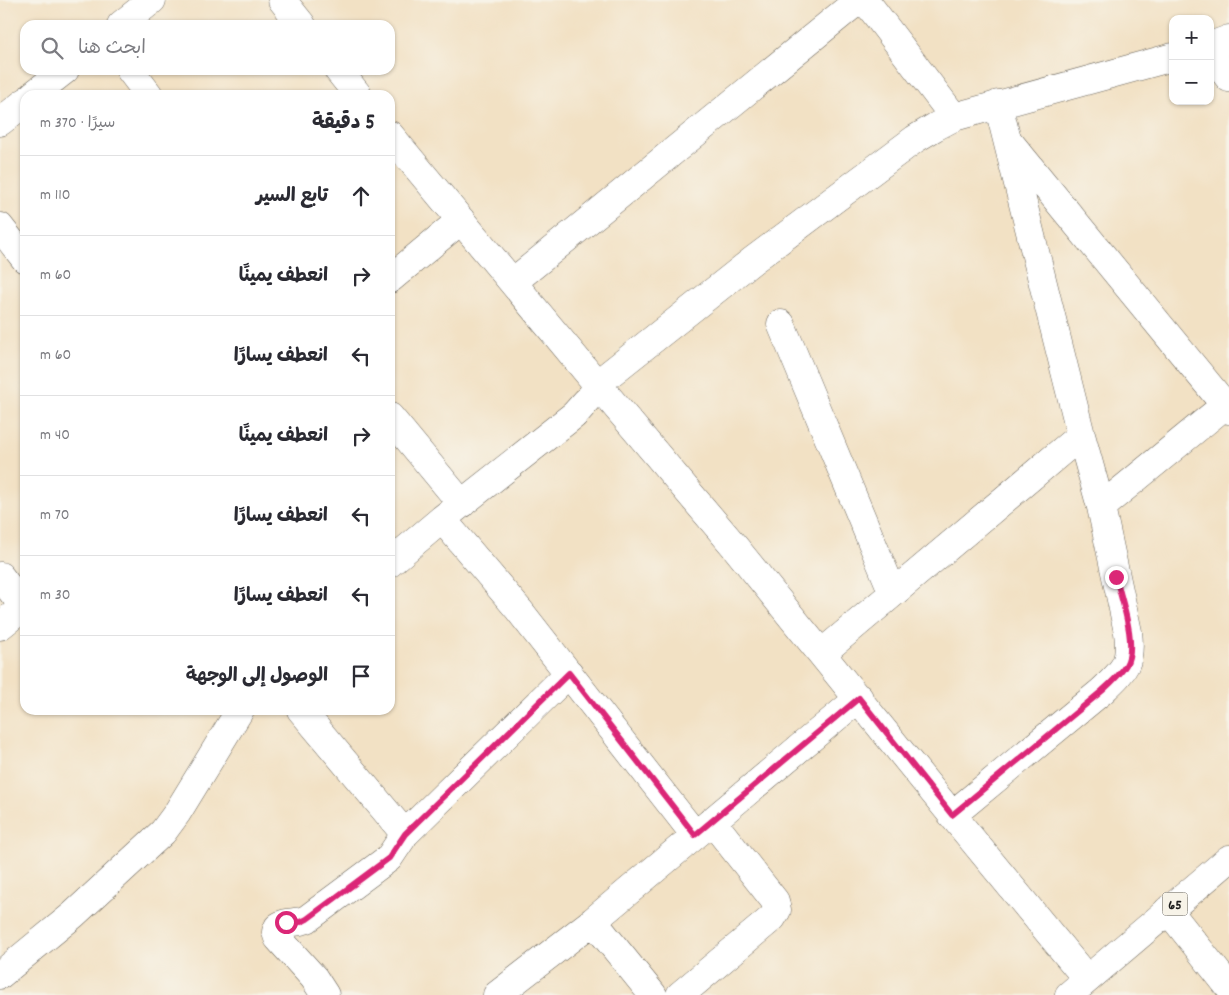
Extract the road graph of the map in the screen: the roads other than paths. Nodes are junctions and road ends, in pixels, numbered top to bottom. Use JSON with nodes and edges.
{"nodes":[{"id":1,"x":152,"y":0,"type":"edge"},
{"id":2,"x":282,"y":0,"type":"edge"},
{"id":3,"x":127,"y":20,"type":"edge"},
{"id":4,"x":298,"y":20,"type":"edge"},
{"id":5,"x":1229,"y":39,"type":"edge"},
{"id":6,"x":1214,"y":45,"type":"edge"},
{"id":7,"x":1169,"y":57,"type":"edge"},
{"id":8,"x":1214,"y":59,"type":"edge"},
{"id":9,"x":59,"y":75,"type":"edge"},
{"id":10,"x":134,"y":75,"type":"edge"},
{"id":11,"x":342,"y":75,"type":"edge"},
{"id":12,"x":1229,"y":78,"type":"edge"},
{"id":13,"x":40,"y":90,"type":"edge"},
{"id":14,"x":145,"y":90,"type":"edge"},
{"id":15,"x":354,"y":90,"type":"edge"},
{"id":16,"x":998,"y":104,"type":"junction"},
{"id":17,"x":20,"y":106,"type":"edge"},
{"id":18,"x":954,"y":116,"type":"junction"},
{"id":19,"x":0,"y":122,"type":"edge"},
{"id":20,"x":1007,"y":139,"type":"junction"},
{"id":21,"x":395,"y":141,"type":"edge"},
{"id":22,"x":461,"y":220,"type":"junction"},
{"id":23,"x":0,"y":227,"type":"edge"},
{"id":24,"x":20,"y":253,"type":"edge"},
{"id":25,"x":395,"y":276,"type":"edge"},
{"id":26,"x":513,"y":282,"type":"junction"},
{"id":27,"x":781,"y":324,"type":"dead end"},
{"id":28,"x":597,"y":384,"type":"junction"},
{"id":29,"x":1228,"y":406,"type":"edge"},
{"id":30,"x":395,"y":425,"type":"edge"},
{"id":31,"x":1080,"y":435,"type":"junction"},
{"id":32,"x":1101,"y":507,"type":"junction"},
{"id":33,"x":452,"y":512,"type":"junction"},
{"id":34,"x":395,"y":559,"type":"edge"},
{"id":35,"x":0,"y":576,"type":"edge"},
{"id":36,"x":893,"y":593,"type":"junction"},
{"id":37,"x":20,"y":601,"type":"edge"},
{"id":38,"x":20,"y":609,"type":"edge"},
{"id":39,"x":0,"y":626,"type":"edge"},
{"id":40,"x":822,"y":653,"type":"junction"},
{"id":41,"x":569,"y":673,"type":"junction"},
{"id":42,"x":859,"y":698,"type":"junction"},
{"id":43,"x":237,"y":715,"type":"edge"},
{"id":44,"x":305,"y":715,"type":"edge"},
{"id":45,"x":952,"y":815,"type":"junction"},
{"id":46,"x":704,"y":828,"type":"junction"},
{"id":47,"x":405,"y":834,"type":"junction"},
{"id":48,"x":1229,"y":859,"type":"edge"},
{"id":49,"x":1168,"y":910,"type":"junction"},
{"id":50,"x":593,"y":921,"type":"junction"},
{"id":51,"x":0,"y":975,"type":"edge"},
{"id":52,"x":1078,"y":987,"type":"edge"},
{"id":53,"x":1229,"y":987,"type":"edge"},
{"id":54,"x":0,"y":989,"type":"edge"},
{"id":55,"x":5,"y":995,"type":"edge"},
{"id":56,"x":325,"y":995,"type":"edge"},
{"id":57,"x":498,"y":995,"type":"edge"},
{"id":58,"x":652,"y":995,"type":"edge"},
{"id":59,"x":680,"y":995,"type":"edge"}],
"edges":[{"from":1,"to":3,"type":"main road"},
{"from":2,"to":4,"type":"main road"},
{"from":5,"to":6,"type":"main road"},
{"from":7,"to":16,"type":"main road"},
{"from":8,"to":12,"type":"main road"},
{"from":9,"to":13,"type":"main road"},
{"from":10,"to":14,"type":"main road"},
{"from":11,"to":15,"type":"main road"},
{"from":16,"to":18,"type":"main road"},
{"from":16,"to":20,"type":"main road"},
{"from":17,"to":19,"type":"main road"},
{"from":18,"to":26,"type":"main road"},
{"from":18,"to":28,"type":"main road"},
{"from":20,"to":29,"type":"main road"},
{"from":20,"to":31,"type":"main road"},
{"from":21,"to":22,"type":"main road"},
{"from":22,"to":25,"type":"main road"},
{"from":22,"to":26,"type":"main road"},
{"from":23,"to":24,"type":"main road"},
{"from":26,"to":28,"type":"main road"},
{"from":27,"to":36,"type":"main road"},
{"from":28,"to":33,"type":"main road"},
{"from":28,"to":40,"type":"main road"},
{"from":29,"to":32,"type":"main road"},
{"from":30,"to":33,"type":"main road"},
{"from":31,"to":32,"type":"main road"},
{"from":31,"to":36,"type":"main road"},
{"from":32,"to":45,"type":"main road"},
{"from":33,"to":34,"type":"main road"},
{"from":33,"to":41,"type":"main road"},
{"from":35,"to":37,"type":"main road"},
{"from":36,"to":40,"type":"main road"},
{"from":38,"to":39,"type":"main road"},
{"from":40,"to":42,"type":"main road"},
{"from":41,"to":46,"type":"main road"},
{"from":41,"to":47,"type":"main road"},
{"from":42,"to":45,"type":"main road"},
{"from":42,"to":46,"type":"main road"},
{"from":43,"to":51,"type":"main road"},
{"from":44,"to":47,"type":"main road"},
{"from":45,"to":52,"type":"main road"},
{"from":46,"to":50,"type":"main road"},
{"from":46,"to":59,"type":"main road"},
{"from":47,"to":56,"type":"main road"},
{"from":48,"to":49,"type":"main road","number":"65"},
{"from":49,"to":52,"type":"main road","number":"65"},
{"from":49,"to":53,"type":"main road"},
{"from":50,"to":57,"type":"main road"},
{"from":50,"to":58,"type":"main road"},
{"from":54,"to":55,"type":"main road"}]}
